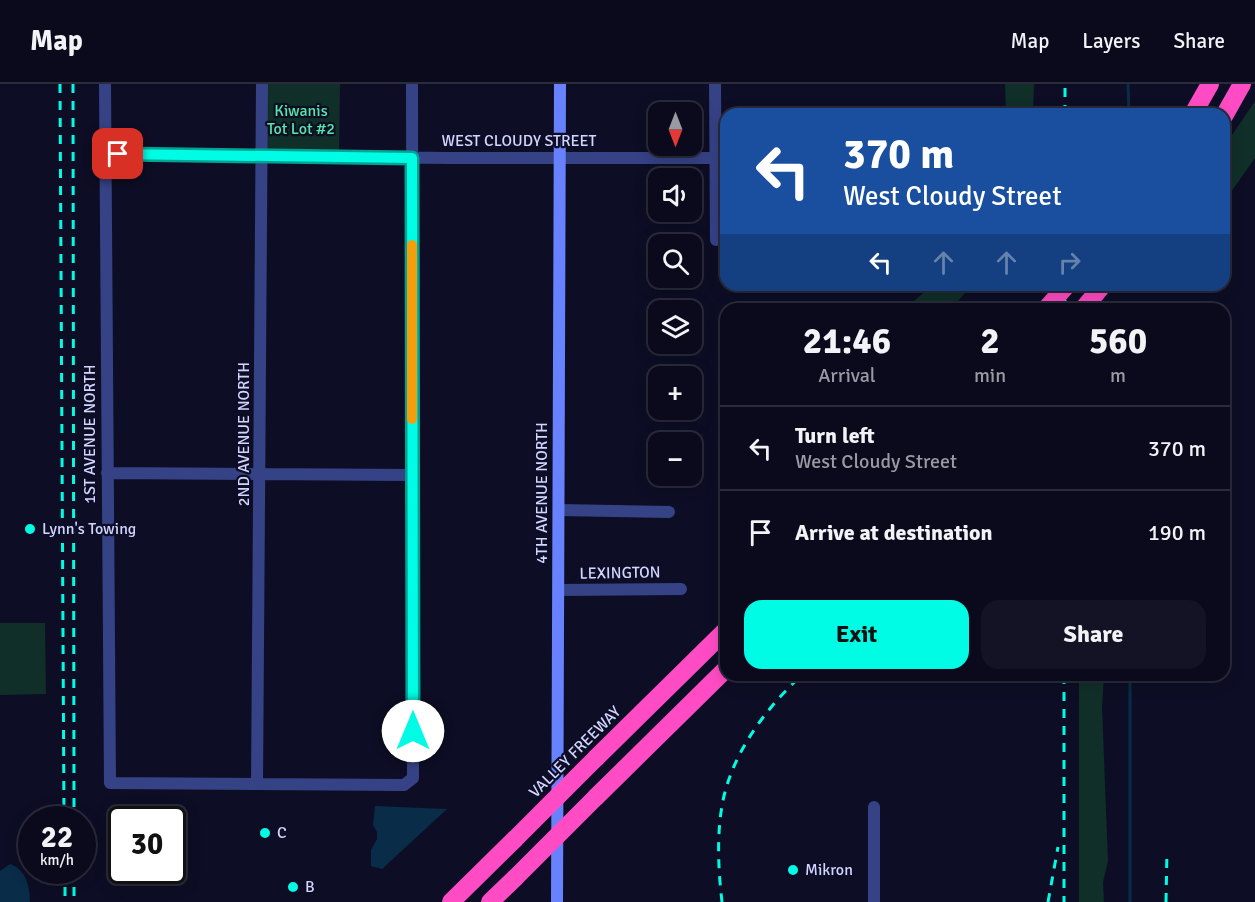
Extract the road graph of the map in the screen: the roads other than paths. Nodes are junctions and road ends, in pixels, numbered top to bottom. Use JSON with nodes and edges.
{"nodes":[{"id":1,"x":105,"y":84,"type":"edge"},
{"id":2,"x":262,"y":84,"type":"edge"},
{"id":3,"x":412,"y":84,"type":"edge"},
{"id":4,"x":560,"y":84,"type":"edge"},
{"id":5,"x":715,"y":84,"type":"edge"},
{"id":6,"x":1210,"y":84,"type":"edge"},
{"id":7,"x":1242,"y":84,"type":"edge"},
{"id":8,"x":1196,"y":108,"type":"edge"},
{"id":9,"x":1228,"y":108,"type":"edge"},
{"id":10,"x":106,"y":154,"type":"junction"},
{"id":11,"x":261,"y":155,"type":"junction"},
{"id":12,"x":412,"y":158,"type":"junction"},
{"id":13,"x":559,"y":158,"type":"junction"},
{"id":14,"x":716,"y":158,"type":"junction"},
{"id":15,"x":716,"y":240,"type":"dead end"},
{"id":16,"x":1062,"y":291,"type":"edge"},
{"id":17,"x":1098,"y":291,"type":"edge"},
{"id":18,"x":1051,"y":303,"type":"edge"},
{"id":19,"x":1088,"y":303,"type":"edge"},
{"id":20,"x":106,"y":473,"type":"junction"},
{"id":21,"x":260,"y":473,"type":"junction"},
{"id":22,"x":412,"y":475,"type":"junction"},
{"id":23,"x":559,"y":510,"type":"junction"},
{"id":24,"x":669,"y":512,"type":"dead end"},
{"id":25,"x":681,"y":589,"type":"dead end"},
{"id":26,"x":559,"y":590,"type":"junction"},
{"id":27,"x":720,"y":636,"type":"edge"},
{"id":28,"x":720,"y":675,"type":"edge"},
{"id":29,"x":257,"y":784,"type":"junction"},
{"id":30,"x":874,"y":807,"type":"dead end"},
{"id":31,"x":450,"y":902,"type":"edge"},
{"id":32,"x":490,"y":902,"type":"edge"},
{"id":33,"x":557,"y":902,"type":"edge"},
{"id":34,"x":874,"y":902,"type":"edge"}],
"edges":[{"from":1,"to":10,"type":"street","name":"1ST AVENUE NORTH"},
{"from":2,"to":11,"type":"street","name":"2ND AVENUE NORTH"},
{"from":3,"to":12,"type":"street"},
{"from":4,"to":13,"type":"street","name":"4TH AVENUE NORTH"},
{"from":5,"to":14,"type":"street"},
{"from":6,"to":8,"type":"highway"},
{"from":7,"to":9,"type":"highway"},
{"from":10,"to":11,"type":"street","name":"WEST CLOUDY STREET"},
{"from":10,"to":20,"type":"street","name":"1ST AVENUE NORTH"},
{"from":11,"to":12,"type":"street","name":"WEST CLOUDY STREET"},
{"from":11,"to":21,"type":"street","name":"2ND AVENUE NORTH"},
{"from":12,"to":13,"type":"street","name":"WEST CLOUDY STREET"},
{"from":12,"to":22,"type":"street"},
{"from":13,"to":14,"type":"street","name":"WEST CLOUDY STREET"},
{"from":13,"to":23,"type":"street","name":"4TH AVENUE NORTH"},
{"from":14,"to":15,"type":"street"},
{"from":16,"to":18,"type":"highway","bridge":true},
{"from":17,"to":19,"type":"highway"},
{"from":20,"to":21,"type":"street"},
{"from":20,"to":29,"type":"street","name":"1ST AVENUE NORTH"},
{"from":21,"to":22,"type":"street"},
{"from":21,"to":29,"type":"street","name":"2ND AVENUE NORTH"},
{"from":22,"to":29,"type":"street"},
{"from":23,"to":24,"type":"street"},
{"from":23,"to":26,"type":"street","name":"4TH AVENUE NORTH"},
{"from":25,"to":26,"type":"street","name":"LEXINGTON"},
{"from":26,"to":33,"type":"street","name":"4TH AVENUE NORTH"},
{"from":27,"to":31,"type":"highway","name":"VALLEY FREEWAY","bridge":true},
{"from":28,"to":32,"type":"highway","bridge":true},
{"from":30,"to":34,"type":"street"}]}
